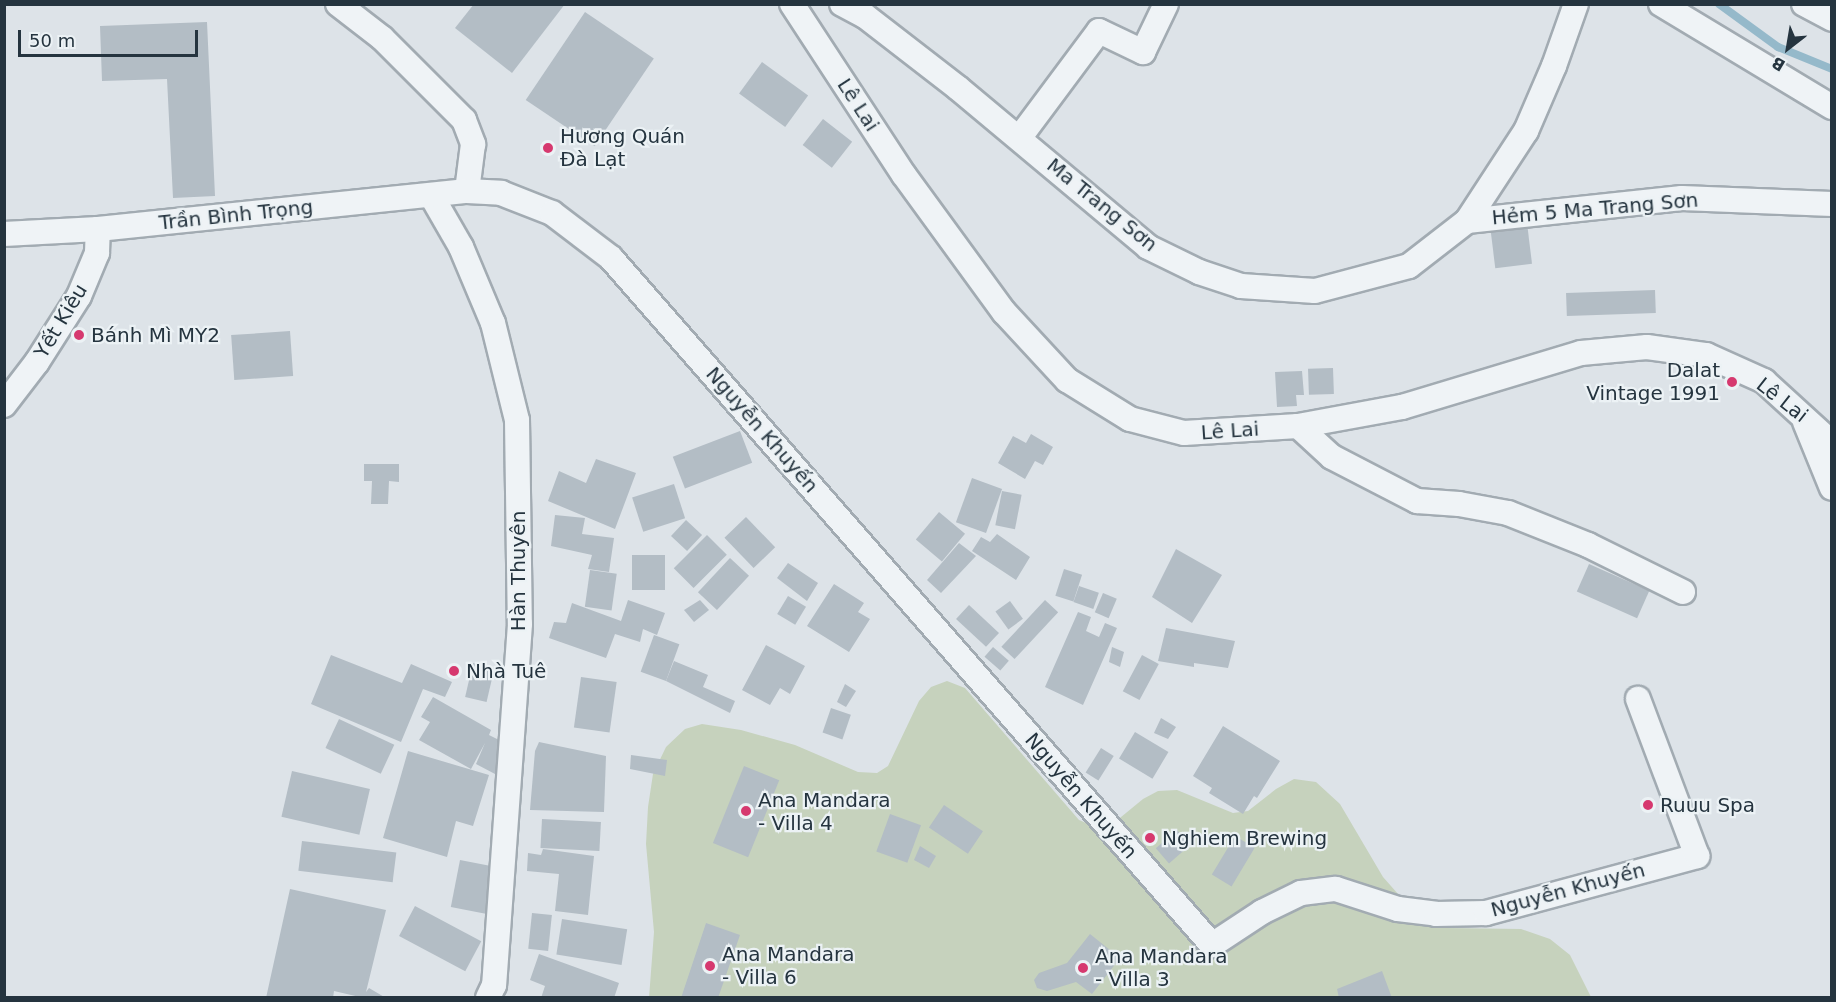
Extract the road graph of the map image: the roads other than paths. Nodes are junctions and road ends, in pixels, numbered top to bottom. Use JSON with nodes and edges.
{"nodes":[{"id":1,"x":338,"y":4,"type":"edge"},
{"id":2,"x":792,"y":4,"type":"edge"},
{"id":3,"x":843,"y":4,"type":"edge"},
{"id":4,"x":1166,"y":4,"type":"edge"},
{"id":5,"x":1576,"y":4,"type":"edge"},
{"id":6,"x":1661,"y":4,"type":"edge"},
{"id":7,"x":1804,"y":4,"type":"edge"},
{"id":8,"x":1832,"y":19,"type":"edge"},
{"id":9,"x":1832,"y":107,"type":"edge"},
{"id":10,"x":1020,"y":137,"type":"junction"},
{"id":11,"x":467,"y":191,"type":"junction"},
{"id":12,"x":431,"y":195,"type":"junction"},
{"id":13,"x":1832,"y":204,"type":"edge"},
{"id":14,"x":1467,"y":221,"type":"junction"},
{"id":15,"x":98,"y":229,"type":"junction"},
{"id":16,"x":4,"y":234,"type":"edge"},
{"id":17,"x":4,"y":405,"type":"edge"},
{"id":18,"x":1802,"y":414,"type":"junction"},
{"id":19,"x":1298,"y":426,"type":"junction"},
{"id":20,"x":1832,"y":442,"type":"edge"},
{"id":21,"x":1832,"y":488,"type":"edge"},
{"id":22,"x":1683,"y":592,"type":"dead end"},
{"id":23,"x":1638,"y":699,"type":"dead end"},
{"id":24,"x":488,"y":998,"type":"edge"}],
"edges":[{"from":1,"to":11,"type":"street"},
{"from":2,"to":19,"type":"street","name":"Lê Lai"},
{"from":3,"to":10,"type":"street","name":"Ma Trang Sơn"},
{"from":4,"to":10,"type":"street"},
{"from":5,"to":14,"type":"street","name":"Ma Trang Sơn"},
{"from":6,"to":9,"type":"street"},
{"from":7,"to":8,"type":"street"},
{"from":10,"to":14,"type":"street","name":"Ma Trang Sơn"},
{"from":11,"to":12,"type":"street","name":"Trần Bình Trọng"},
{"from":11,"to":23,"type":"street","name":"Nguyễn Khuyến"},
{"from":12,"to":15,"type":"street","name":"Trần Bình Trọng"},
{"from":12,"to":24,"type":"street","name":"Hàn Thuyên"},
{"from":13,"to":14,"type":"street","name":"Hẻm 5 Ma Trang Sơn"},
{"from":15,"to":16,"type":"street","name":"Trần Bình Trọng"},
{"from":15,"to":17,"type":"street","name":"Yết Kiêu"},
{"from":18,"to":19,"type":"street","name":"Lê Lai"},
{"from":18,"to":20,"type":"street","name":"Lê Lai"},
{"from":18,"to":21,"type":"street"},
{"from":19,"to":22,"type":"street"}]}
